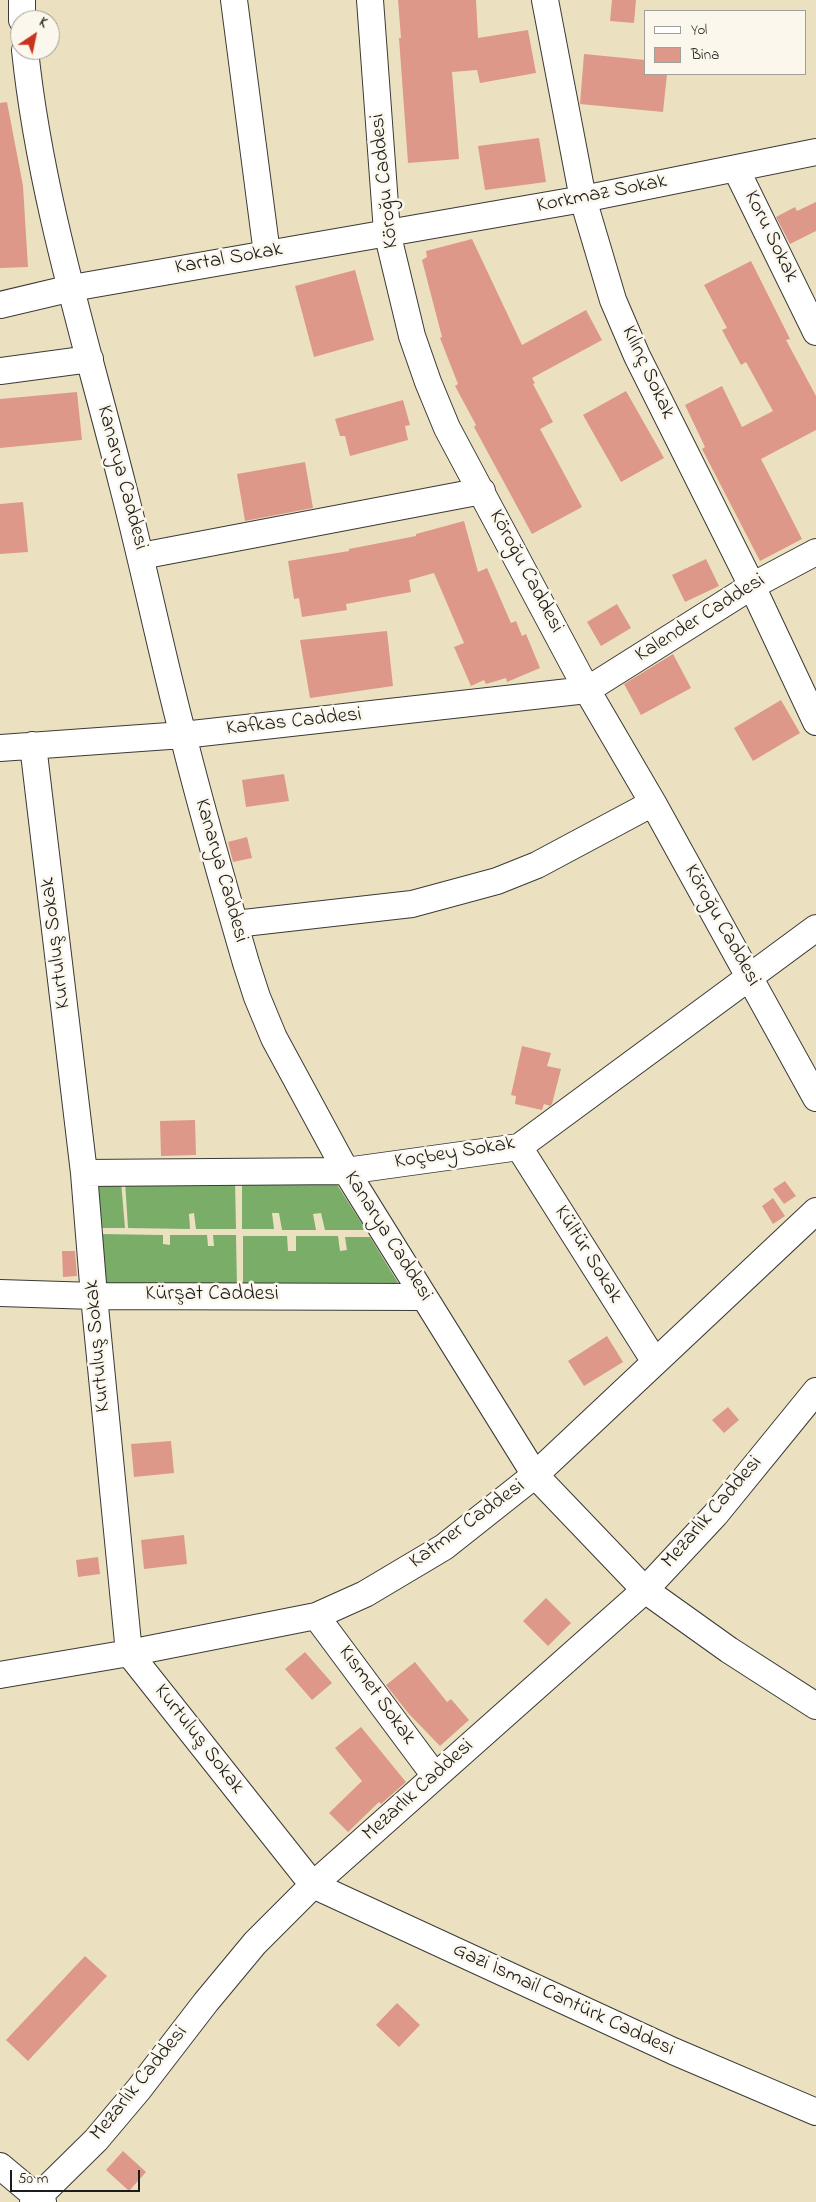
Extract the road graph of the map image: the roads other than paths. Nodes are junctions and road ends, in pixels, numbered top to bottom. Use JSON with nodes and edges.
{"nodes":[{"id":1,"x":234,"y":0,"type":"edge"},
{"id":2,"x":370,"y":0,"type":"edge"},
{"id":3,"x":545,"y":0,"type":"edge"},
{"id":4,"x":26,"y":60,"type":"edge"},
{"id":5,"x":816,"y":152,"type":"edge"},
{"id":6,"x":736,"y":168,"type":"junction"},
{"id":7,"x":584,"y":199,"type":"junction"},
{"id":8,"x":387,"y":232,"type":"junction"},
{"id":9,"x":267,"y":254,"type":"junction"},
{"id":10,"x":72,"y":288,"type":"junction"},
{"id":11,"x":0,"y":306,"type":"edge"},
{"id":12,"x":816,"y":332,"type":"edge"},
{"id":13,"x":90,"y":359,"type":"junction"},
{"id":14,"x":0,"y":371,"type":"edge"},
{"id":15,"x":482,"y":491,"type":"junction"},
{"id":16,"x":816,"y":552,"type":"edge"},
{"id":17,"x":142,"y":556,"type":"junction"},
{"id":18,"x":752,"y":586,"type":"junction"},
{"id":19,"x":587,"y":690,"type":"junction"},
{"id":20,"x":816,"y":722,"type":"edge"},
{"id":21,"x":182,"y":735,"type":"junction"},
{"id":22,"x":33,"y":745,"type":"junction"},
{"id":23,"x":0,"y":748,"type":"edge"},
{"id":24,"x":653,"y":803,"type":"junction"},
{"id":25,"x":235,"y":924,"type":"junction"},
{"id":26,"x":816,"y":928,"type":"edge"},
{"id":27,"x":749,"y":977,"type":"junction"},
{"id":28,"x":816,"y":1098,"type":"edge"},
{"id":29,"x":519,"y":1147,"type":"junction"},
{"id":30,"x":346,"y":1171,"type":"junction"},
{"id":31,"x":84,"y":1173,"type":"junction"},
{"id":32,"x":816,"y":1210,"type":"edge"},
{"id":33,"x":0,"y":1293,"type":"edge"},
{"id":34,"x":94,"y":1296,"type":"junction"},
{"id":35,"x":424,"y":1297,"type":"junction"},
{"id":36,"x":655,"y":1362,"type":"junction"},
{"id":37,"x":816,"y":1391,"type":"edge"},
{"id":38,"x":535,"y":1475,"type":"junction"},
{"id":39,"x":646,"y":1590,"type":"junction"},
{"id":40,"x":316,"y":1616,"type":"junction"},
{"id":41,"x":129,"y":1653,"type":"junction"},
{"id":42,"x":0,"y":1675,"type":"edge"},
{"id":43,"x":816,"y":1706,"type":"edge"},
{"id":44,"x":435,"y":1776,"type":"junction"},
{"id":45,"x":313,"y":1885,"type":"junction"},
{"id":46,"x":816,"y":2112,"type":"edge"},
{"id":47,"x":0,"y":2166,"type":"edge"},
{"id":48,"x":37,"y":2201,"type":"edge"}],
"edges":[{"from":1,"to":9,"type":"street"},
{"from":2,"to":8,"type":"street","name":"Köroğu Caddesi"},
{"from":3,"to":7,"type":"street","name":"Kılınç Sokak"},
{"from":4,"to":10,"type":"street","name":"Kanarya Caddesi"},
{"from":5,"to":6,"type":"street","name":"Korkmaz Sokak"},
{"from":6,"to":7,"type":"street","name":"Korkmaz Sokak"},
{"from":6,"to":12,"type":"street","name":"Koru Sokak"},
{"from":7,"to":8,"type":"street","name":"Korkmaz Sokak"},
{"from":7,"to":18,"type":"street","name":"Kılınç Sokak"},
{"from":8,"to":9,"type":"street","name":"Kartal Sokak"},
{"from":8,"to":15,"type":"street","name":"Köroğu Caddesi"},
{"from":9,"to":10,"type":"street","name":"Kartal Sokak"},
{"from":10,"to":11,"type":"street","name":"Kartal Sokak"},
{"from":10,"to":13,"type":"street","name":"Kanarya Caddesi"},
{"from":13,"to":14,"type":"street"},
{"from":13,"to":17,"type":"street","name":"Kanarya Caddesi"},
{"from":15,"to":17,"type":"street"},
{"from":15,"to":19,"type":"street","name":"Köroğu Caddesi"},
{"from":16,"to":18,"type":"street","name":"Kalender Caddesi"},
{"from":17,"to":21,"type":"street","name":"Kanarya Caddesi"},
{"from":18,"to":19,"type":"street","name":"Kalender Caddesi"},
{"from":18,"to":20,"type":"street","name":"Kılınç Sokak"},
{"from":19,"to":21,"type":"street","name":"Kafkas Caddesi"},
{"from":19,"to":24,"type":"street","name":"Köroğu Caddesi"},
{"from":21,"to":22,"type":"street","name":"Kafkas Caddesi"},
{"from":21,"to":25,"type":"street","name":"Kanarya Caddesi"},
{"from":22,"to":23,"type":"street","name":"Kafkas Caddesi"},
{"from":22,"to":31,"type":"street","name":"Kurtuluş Sokak"},
{"from":24,"to":25,"type":"street"},
{"from":24,"to":27,"type":"street","name":"Köroğu Caddesi"},
{"from":25,"to":30,"type":"street","name":"Kanarya Caddesi"},
{"from":26,"to":27,"type":"street","name":"Koçbey Sokak"},
{"from":27,"to":28,"type":"street","name":"Köroğu Caddesi"},
{"from":27,"to":29,"type":"street","name":"Koçbey Sokak"},
{"from":29,"to":30,"type":"street","name":"Koçbey Sokak"},
{"from":29,"to":36,"type":"street","name":"Kültür Sokak"},
{"from":30,"to":31,"type":"street","name":"Koçbey Sokak"},
{"from":30,"to":35,"type":"street","name":"Kanarya Caddesi"},
{"from":31,"to":34,"type":"street","name":"Kurtuluş Sokak"},
{"from":32,"to":36,"type":"street","name":"Katmer Caddesi"},
{"from":33,"to":34,"type":"street","name":"Kürşat Caddesi"},
{"from":34,"to":35,"type":"street","name":"Kürşat Caddesi"},
{"from":34,"to":41,"type":"street","name":"Kurtuluş Sokak"},
{"from":35,"to":38,"type":"street","name":"Kanarya Caddesi"},
{"from":36,"to":38,"type":"street","name":"Katmer Caddesi"},
{"from":37,"to":39,"type":"street","name":"Mezarlık Caddesi"},
{"from":38,"to":39,"type":"street","name":"Kanarya Caddesi"},
{"from":38,"to":40,"type":"street","name":"Katmer Caddesi"},
{"from":39,"to":43,"type":"street","name":"Kanarya Caddesi"},
{"from":39,"to":44,"type":"street","name":"Mezarlık Caddesi"},
{"from":40,"to":41,"type":"street","name":"Katmer Caddesi"},
{"from":40,"to":44,"type":"street","name":"Kısmet Sokak"},
{"from":41,"to":42,"type":"street","name":"Katmer Caddesi"},
{"from":41,"to":45,"type":"street","name":"Kurtuluş Sokak"},
{"from":44,"to":45,"type":"street","name":"Mezarlık Caddesi"},
{"from":45,"to":46,"type":"street","name":"Gazi İsmail Cantürk Caddesi"},
{"from":45,"to":48,"type":"street","name":"Mezarlık Caddesi"},
{"from":47,"to":48,"type":"street"}]}
